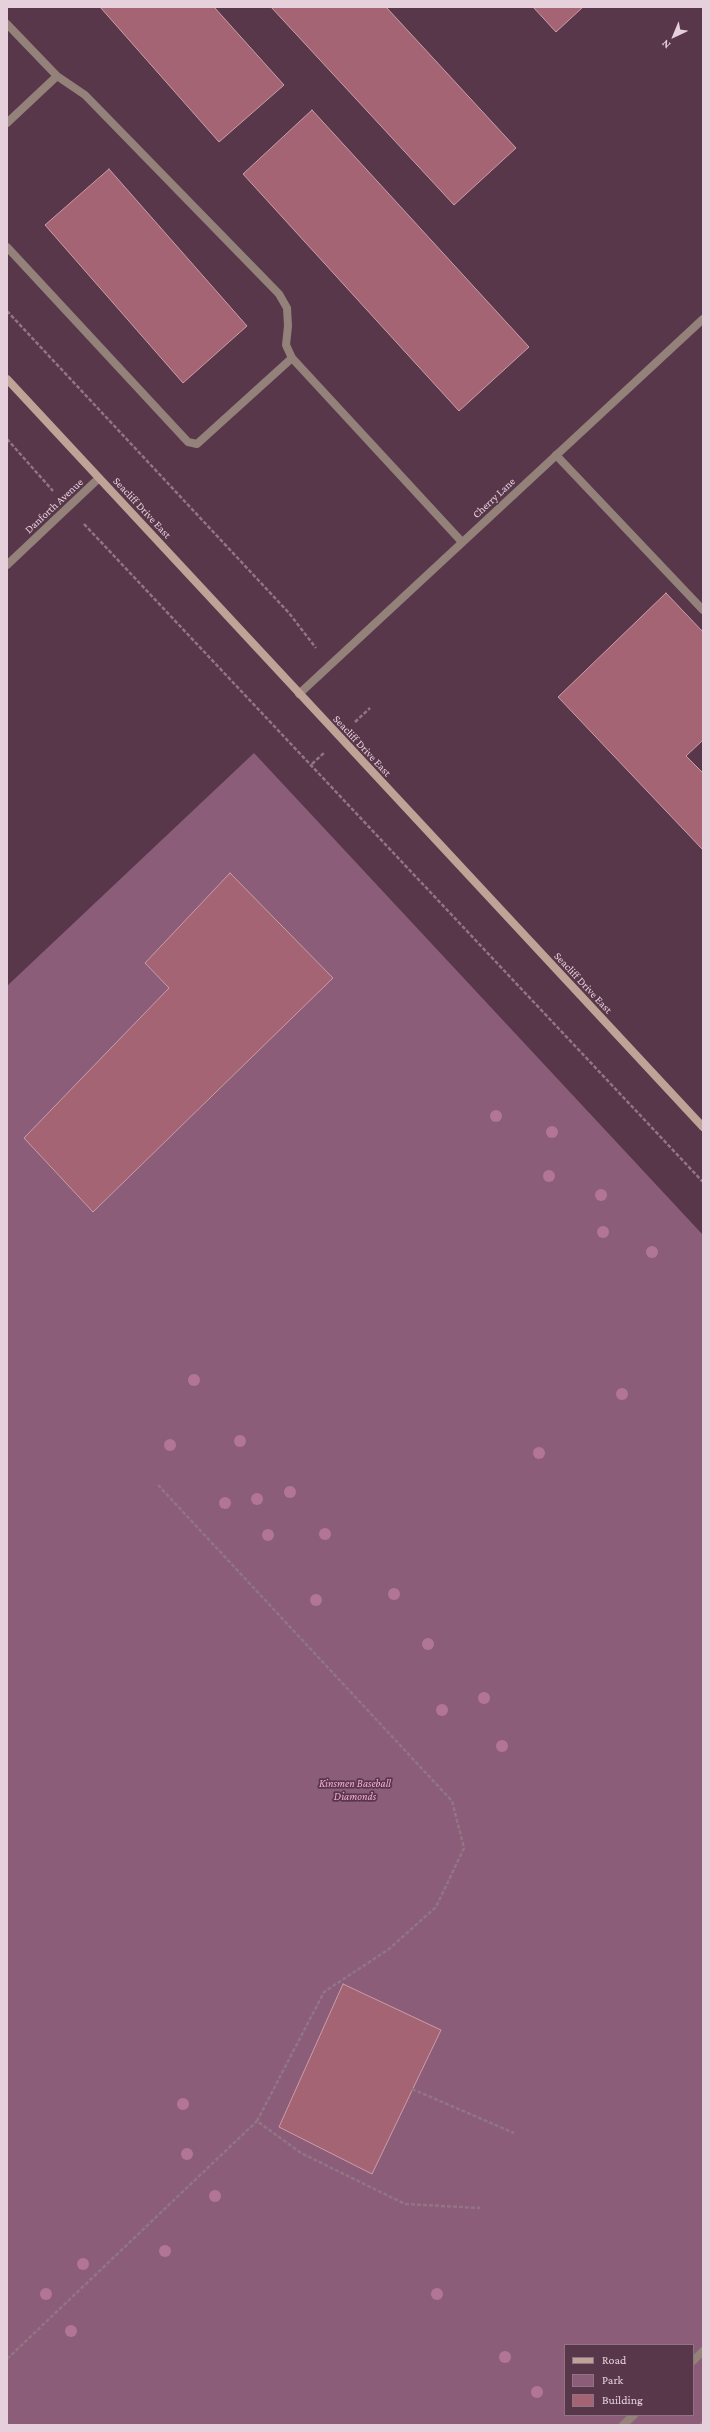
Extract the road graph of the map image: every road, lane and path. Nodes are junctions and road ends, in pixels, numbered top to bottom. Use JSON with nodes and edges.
{"nodes":[{"id":1,"x":7,"y":24,"type":"edge"},
{"id":2,"x":57,"y":76,"type":"junction"},
{"id":3,"x":7,"y":123,"type":"edge"},
{"id":4,"x":7,"y":247,"type":"edge"},
{"id":5,"x":7,"y":311,"type":"edge"},
{"id":6,"x":703,"y":319,"type":"edge"},
{"id":7,"x":292,"y":358,"type":"junction"},
{"id":8,"x":7,"y":379,"type":"edge"},
{"id":9,"x":7,"y":439,"type":"edge"},
{"id":10,"x":556,"y":456,"type":"junction"},
{"id":11,"x":99,"y":478,"type":"junction"},
{"id":12,"x":69,"y":508,"type":"junction"},
{"id":13,"x":462,"y":542,"type":"junction"},
{"id":14,"x":7,"y":565,"type":"edge"},
{"id":15,"x":703,"y":610,"type":"edge"},
{"id":16,"x":329,"y":666,"type":"junction"},
{"id":17,"x":299,"y":694,"type":"junction"},
{"id":18,"x":703,"y":1127,"type":"edge"},
{"id":19,"x":703,"y":1182,"type":"edge"},
{"id":20,"x":158,"y":1485,"type":"dead end"},
{"id":21,"x":412,"y":2090,"type":"dead end"},
{"id":22,"x":257,"y":2121,"type":"junction"},
{"id":23,"x":514,"y":2133,"type":"dead end"},
{"id":24,"x":480,"y":2208,"type":"dead end"},
{"id":25,"x":703,"y":2351,"type":"edge"},
{"id":26,"x":7,"y":2359,"type":"edge"},
{"id":27,"x":694,"y":2360,"type":"edge"},
{"id":28,"x":633,"y":2416,"type":"edge"},
{"id":29,"x":703,"y":2422,"type":"edge"},
{"id":30,"x":623,"y":2425,"type":"edge"},
{"id":31,"x":700,"y":2425,"type":"edge"}],
"edges":[{"from":1,"to":2,"type":"street"},
{"from":2,"to":3,"type":"street"},
{"from":2,"to":7,"type":"street"},
{"from":4,"to":7,"type":"street"},
{"from":5,"to":16,"type":"path"},
{"from":6,"to":10,"type":"street","name":"Cherry Lane"},
{"from":7,"to":13,"type":"street"},
{"from":8,"to":11,"type":"main road","name":"Seacliff Drive East"},
{"from":9,"to":12,"type":"path"},
{"from":10,"to":13,"type":"street","name":"Cherry Lane"},
{"from":10,"to":15,"type":"street"},
{"from":11,"to":12,"type":"street","name":"Danforth Avenue"},
{"from":11,"to":17,"type":"main road","name":"Seacliff Drive East"},
{"from":12,"to":14,"type":"street","name":"Danforth Avenue"},
{"from":12,"to":19,"type":"path"},
{"from":13,"to":16,"type":"street","name":"Cherry Lane"},
{"from":16,"to":17,"type":"street","name":"Cherry Lane"},
{"from":17,"to":18,"type":"main road","name":"Seacliff Drive East"},
{"from":20,"to":22,"type":"path"},
{"from":21,"to":23,"type":"path"},
{"from":22,"to":24,"type":"path"},
{"from":22,"to":26,"type":"path"},
{"from":25,"to":27,"type":"street"},
{"from":28,"to":30,"type":"street"},
{"from":29,"to":31,"type":"path"}]}
